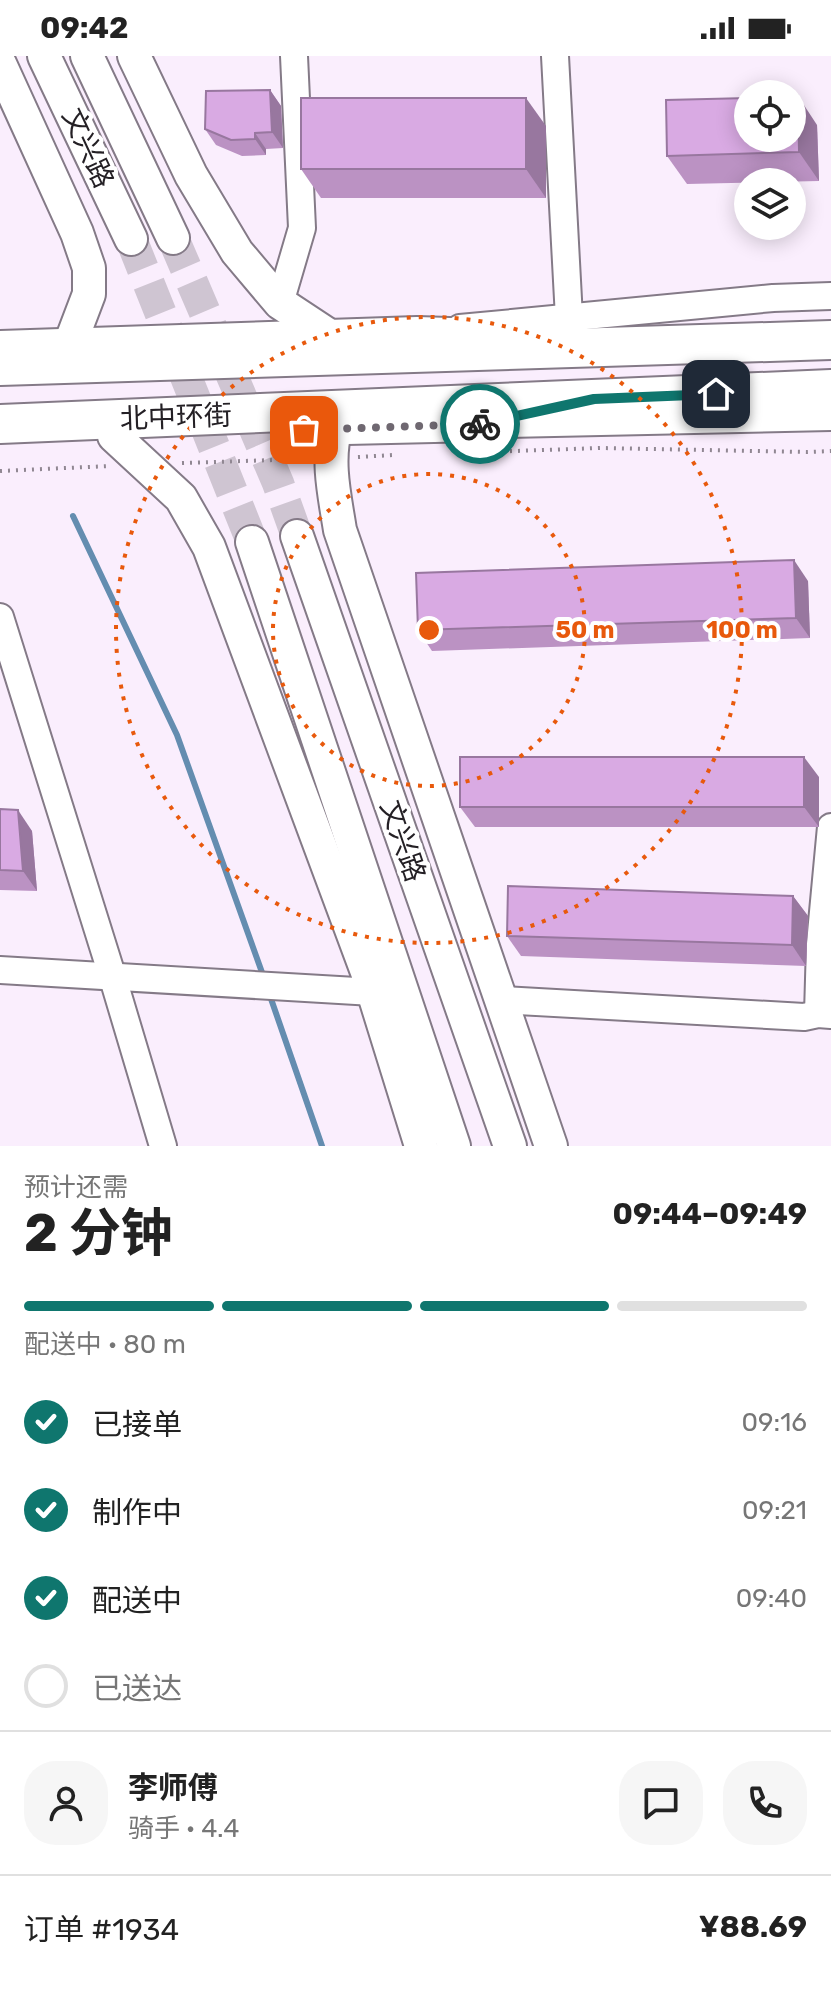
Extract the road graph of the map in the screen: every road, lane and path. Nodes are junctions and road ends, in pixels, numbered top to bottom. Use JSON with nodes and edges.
{"nodes":[{"id":1,"x":44,"y":56,"type":"edge"},
{"id":2,"x":87,"y":56,"type":"edge"},
{"id":3,"x":134,"y":56,"type":"edge"},
{"id":4,"x":294,"y":56,"type":"edge"},
{"id":5,"x":555,"y":56,"type":"edge"},
{"id":6,"x":0,"y":64,"type":"edge"},
{"id":7,"x":173,"y":238,"type":"tunnel mouth"},
{"id":8,"x":131,"y":239,"type":"tunnel mouth"},
{"id":9,"x":831,"y":296,"type":"edge"},
{"id":10,"x":280,"y":303,"type":"junction"},
{"id":11,"x":569,"y":318,"type":"junction"},
{"id":12,"x":417,"y":333,"type":"junction"},
{"id":13,"x":330,"y":336,"type":"junction"},
{"id":14,"x":831,"y":340,"type":"edge"},
{"id":15,"x":744,"y":343,"type":"junction"},
{"id":16,"x":70,"y":344,"type":"junction"},
{"id":17,"x":0,"y":347,"type":"edge"},
{"id":18,"x":0,"y":366,"type":"edge"},
{"id":19,"x":831,"y":389,"type":"edge"},
{"id":20,"x":594,"y":399,"type":"junction"},
{"id":21,"x":831,"y":417,"type":"edge"},
{"id":22,"x":0,"y":424,"type":"edge"},
{"id":23,"x":114,"y":436,"type":"junction"},
{"id":24,"x":476,"y":438,"type":"junction"},
{"id":25,"x":0,"y":440,"type":"edge"},
{"id":26,"x":334,"y":443,"type":"junction"},
{"id":27,"x":831,"y":451,"type":"edge"},
{"id":28,"x":396,"y":455,"type":"dead end"},
{"id":29,"x":145,"y":465,"type":"junction"},
{"id":30,"x":0,"y":471,"type":"edge"},
{"id":31,"x":297,"y":536,"type":"tunnel mouth"},
{"id":32,"x":252,"y":542,"type":"tunnel mouth"},
{"id":33,"x":0,"y":617,"type":"edge"},
{"id":34,"x":831,"y":827,"type":"edge"},
{"id":35,"x":0,"y":970,"type":"edge"},
{"id":36,"x":112,"y":975,"type":"junction"},
{"id":37,"x":373,"y":992,"type":"junction"},
{"id":38,"x":501,"y":1000,"type":"junction"},
{"id":39,"x":825,"y":1014,"type":"edge"},
{"id":40,"x":163,"y":1146,"type":"edge"},
{"id":41,"x":421,"y":1146,"type":"edge"},
{"id":42,"x":454,"y":1146,"type":"edge"},
{"id":43,"x":510,"y":1146,"type":"edge"},
{"id":44,"x":551,"y":1146,"type":"edge"}],
"edges":[{"from":1,"to":8,"type":"main road","name":"文兴路"},
{"from":2,"to":7,"type":"main road","name":"文兴路"},
{"from":3,"to":10,"type":"main road"},
{"from":4,"to":10,"type":"street"},
{"from":5,"to":11,"type":"street"},
{"from":6,"to":16,"type":"main road"},
{"from":9,"to":11,"type":"street"},
{"from":10,"to":13,"type":"main road"},
{"from":11,"to":12,"type":"street"},
{"from":12,"to":13,"type":"main road"},
{"from":12,"to":15,"type":"main road"},
{"from":13,"to":16,"type":"main road"},
{"from":14,"to":15,"type":"highway","name":"北中环街"},
{"from":15,"to":18,"type":"highway","name":"北中环街"},
{"from":16,"to":17,"type":"main road"},
{"from":19,"to":20,"type":"highway","name":"北中环街"},
{"from":20,"to":22,"type":"highway","name":"北中环街"},
{"from":20,"to":24,"type":"main road"},
{"from":21,"to":24,"type":"street"},
{"from":23,"to":25,"type":"main road"},
{"from":23,"to":26,"type":"main road"},
{"from":23,"to":29,"type":"main road"},
{"from":24,"to":26,"type":"main road"},
{"from":24,"to":27,"type":"path"},
{"from":26,"to":28,"type":"path"},
{"from":26,"to":29,"type":"path"},
{"from":26,"to":38,"type":"main road"},
{"from":29,"to":30,"type":"path"},
{"from":29,"to":37,"type":"main road"},
{"from":31,"to":43,"type":"main road","name":"文兴路"},
{"from":32,"to":42,"type":"main road","name":"文兴路"},
{"from":33,"to":36,"type":"street"},
{"from":34,"to":39,"type":"street"},
{"from":35,"to":36,"type":"street"},
{"from":36,"to":37,"type":"street"},
{"from":36,"to":40,"type":"street"},
{"from":37,"to":41,"type":"main road"},
{"from":38,"to":39,"type":"street"},
{"from":38,"to":44,"type":"main road"}]}
